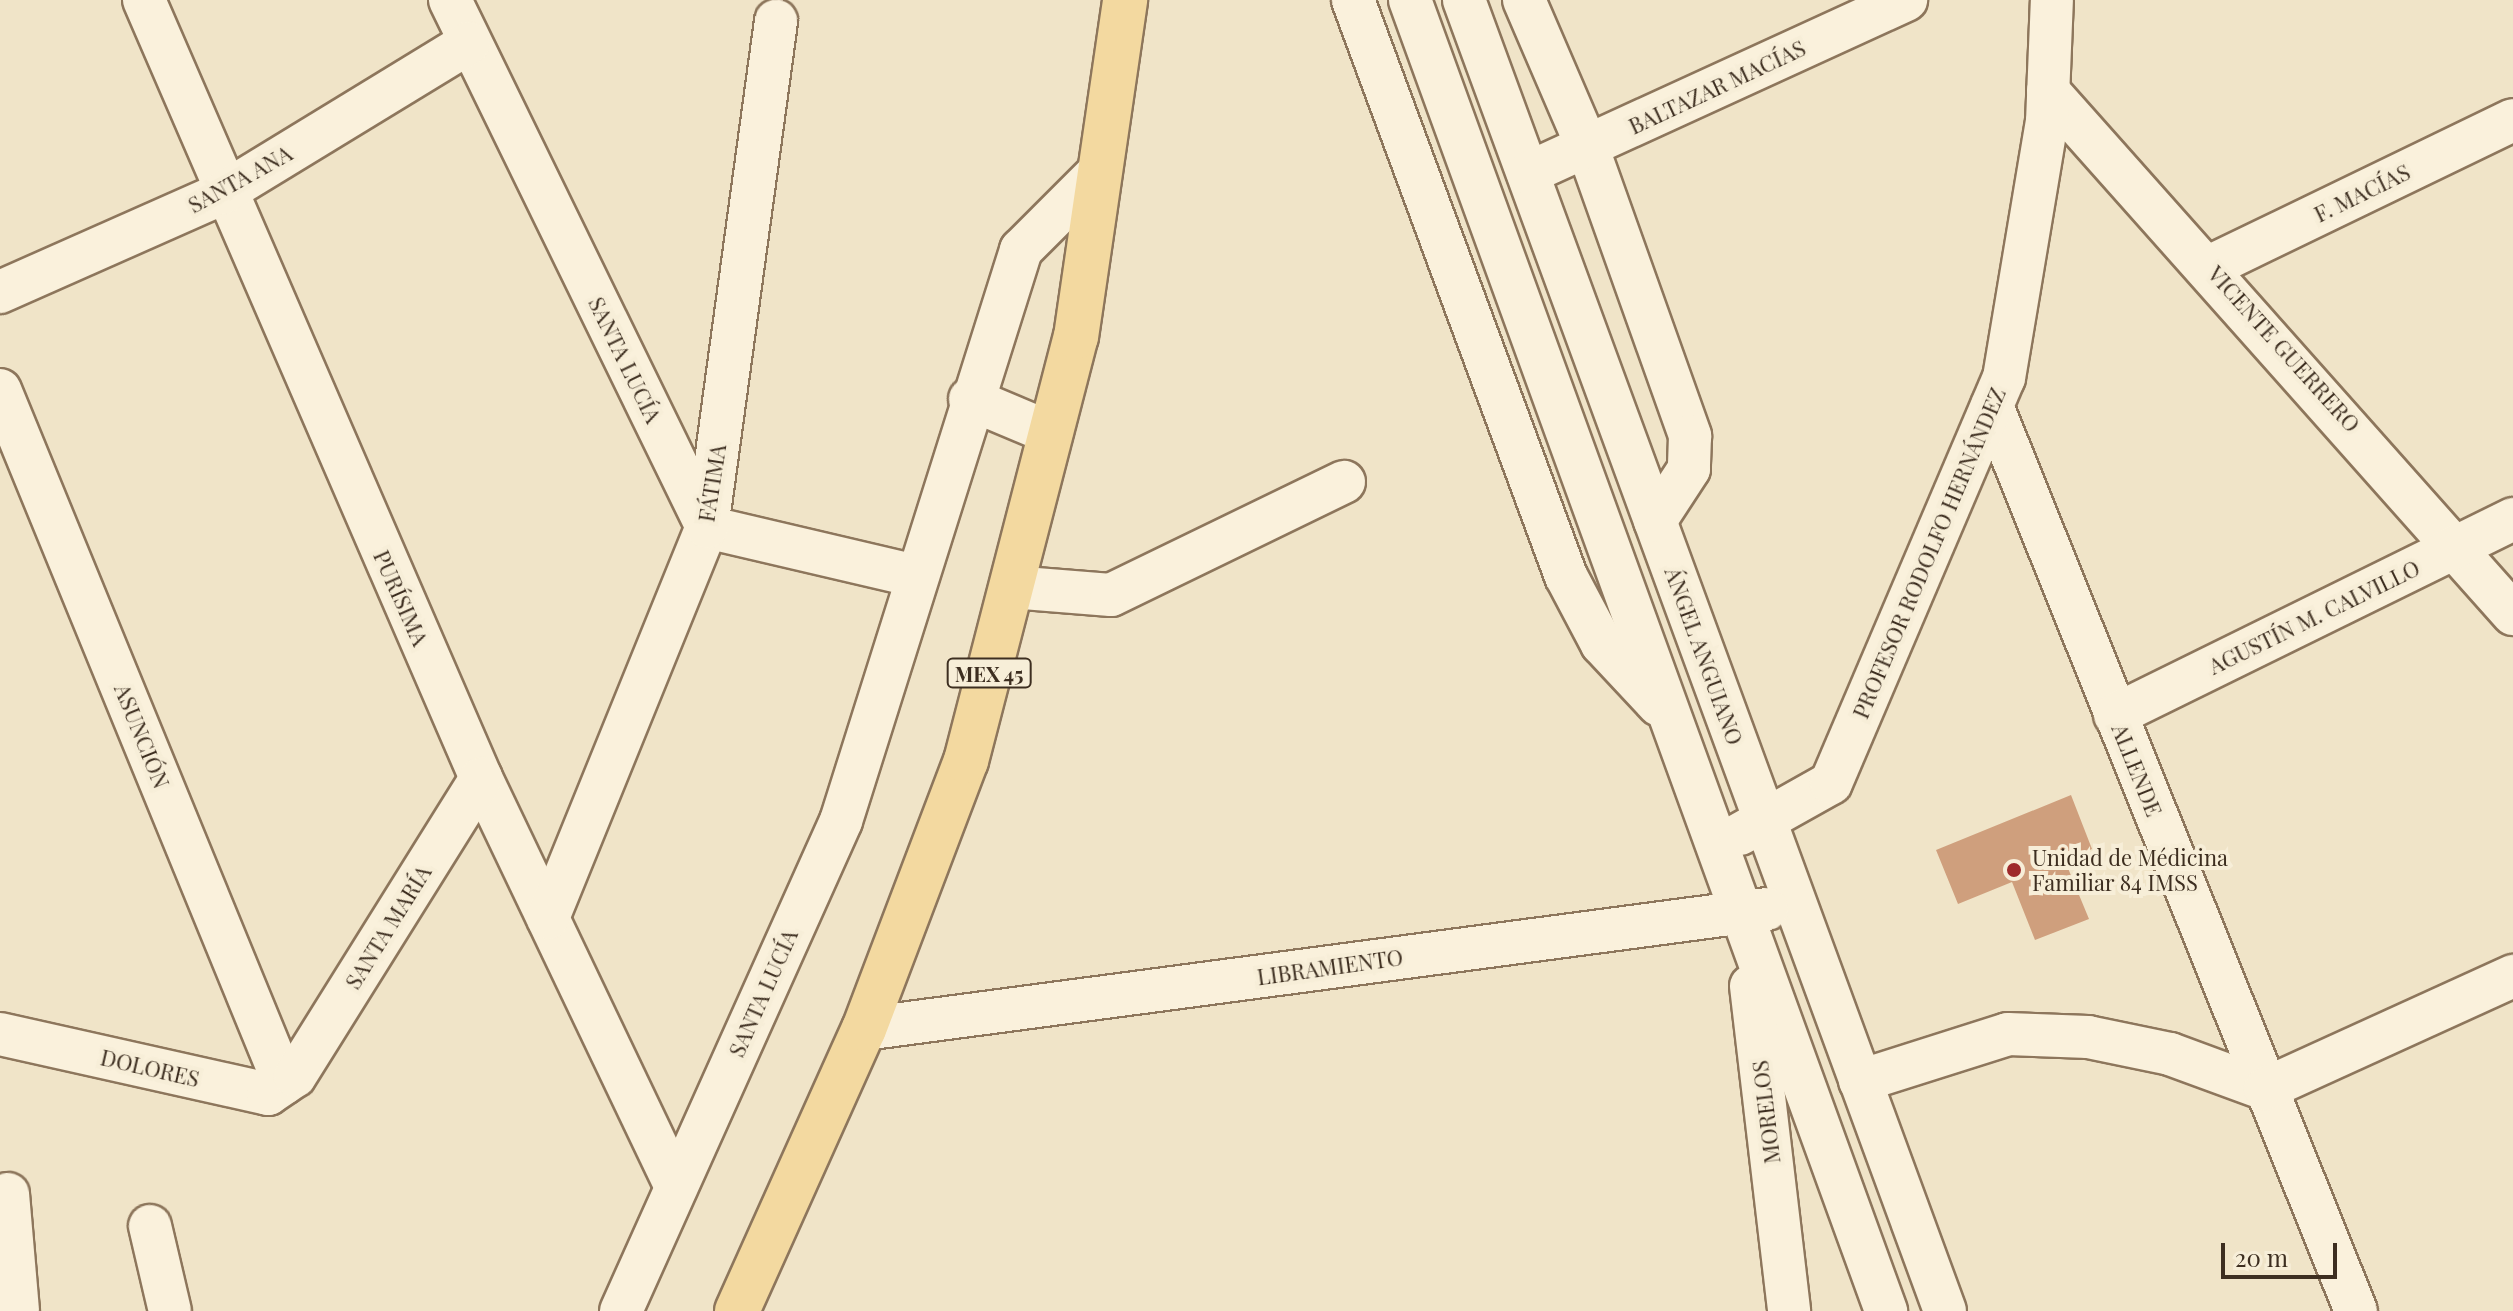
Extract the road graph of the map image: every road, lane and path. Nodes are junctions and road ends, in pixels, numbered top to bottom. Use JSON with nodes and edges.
{"nodes":[{"id":1,"x":144,"y":0,"type":"edge"},
{"id":2,"x":450,"y":0,"type":"edge"},
{"id":3,"x":1125,"y":0,"type":"edge"},
{"id":4,"x":1353,"y":0,"type":"edge"},
{"id":5,"x":1410,"y":0,"type":"edge"},
{"id":6,"x":1464,"y":0,"type":"edge"},
{"id":7,"x":1524,"y":0,"type":"edge"},
{"id":8,"x":1906,"y":0,"type":"edge"},
{"id":9,"x":2052,"y":0,"type":"edge"},
{"id":10,"x":776,"y":21,"type":"dead end"},
{"id":11,"x":469,"y":43,"type":"junction"},
{"id":12,"x":2048,"y":91,"type":"junction"},
{"id":13,"x":2513,"y":120,"type":"edge"},
{"id":14,"x":1587,"y":146,"type":"junction"},
{"id":15,"x":1100,"y":171,"type":"junction"},
{"id":16,"x":1528,"y":173,"type":"junction"},
{"id":17,"x":223,"y":193,"type":"junction"},
{"id":18,"x":2211,"y":266,"type":"junction"},
{"id":19,"x":0,"y":292,"type":"edge"},
{"id":20,"x":0,"y":390,"type":"edge"},
{"id":21,"x":970,"y":399,"type":"junction"},
{"id":22,"x":1992,"y":406,"type":"junction"},
{"id":23,"x":1051,"y":433,"type":"junction"},
{"id":24,"x":1344,"y":482,"type":"dead end"},
{"id":25,"x":2513,"y":519,"type":"edge"},
{"id":26,"x":1655,"y":521,"type":"junction"},
{"id":27,"x":707,"y":527,"type":"junction"},
{"id":28,"x":2459,"y":547,"type":"junction"},
{"id":29,"x":916,"y":576,"type":"junction"},
{"id":30,"x":1011,"y":587,"type":"junction"},
{"id":31,"x":2513,"y":614,"type":"edge"},
{"id":32,"x":2115,"y":715,"type":"junction"},
{"id":33,"x":1671,"y":718,"type":"junction"},
{"id":34,"x":481,"y":778,"type":"junction"},
{"id":35,"x":1765,"y":820,"type":"junction"},
{"id":36,"x":1718,"y":846,"type":"junction"},
{"id":37,"x":1796,"y":904,"type":"junction"},
{"id":38,"x":1743,"y":913,"type":"junction"},
{"id":39,"x":548,"y":918,"type":"junction"},
{"id":40,"x":2513,"y":976,"type":"edge"},
{"id":41,"x":864,"y":1029,"type":"junction"},
{"id":42,"x":0,"y":1034,"type":"edge"},
{"id":43,"x":289,"y":1079,"type":"junction"},
{"id":44,"x":1860,"y":1081,"type":"junction"},
{"id":45,"x":2265,"y":1089,"type":"junction"},
{"id":46,"x":676,"y":1187,"type":"junction"},
{"id":47,"x":8,"y":1194,"type":"dead end"},
{"id":48,"x":150,"y":1226,"type":"dead end"},
{"id":49,"x":18,"y":1311,"type":"edge"},
{"id":50,"x":170,"y":1311,"type":"edge"},
{"id":51,"x":621,"y":1311,"type":"edge"},
{"id":52,"x":737,"y":1311,"type":"edge"},
{"id":53,"x":1789,"y":1311,"type":"edge"},
{"id":54,"x":1886,"y":1311,"type":"edge"},
{"id":55,"x":1945,"y":1311,"type":"edge"},
{"id":56,"x":2356,"y":1311,"type":"edge"}],
"edges":[{"from":1,"to":17,"type":"street","name":"PURÍSIMA"},
{"from":2,"to":11,"type":"street","name":"SANTA LUCÍA"},
{"from":3,"to":15,"type":"main road","number":"MEX 45"},
{"from":4,"to":33,"type":"street"},
{"from":5,"to":33,"type":"street"},
{"from":6,"to":16,"type":"street","name":"ÁNGEL ANGUIANO"},
{"from":7,"to":14,"type":"street"},
{"from":8,"to":14,"type":"street","name":"BALTAZAR MACÍAS"},
{"from":9,"to":12,"type":"street","name":"PROFESOR RODOLFO HERNÁNDEZ"},
{"from":10,"to":27,"type":"street","name":"FÁTIMA"},
{"from":11,"to":17,"type":"street","name":"SANTA ANA"},
{"from":11,"to":27,"type":"street","name":"SANTA LUCÍA"},
{"from":12,"to":18,"type":"street","name":"VICENTE GUERRERO"},
{"from":12,"to":22,"type":"street","name":"PROFESOR RODOLFO HERNÁNDEZ"},
{"from":13,"to":18,"type":"street","name":"F. MACÍAS"},
{"from":14,"to":16,"type":"street","name":"BALTAZAR MACÍAS"},
{"from":14,"to":26,"type":"street"},
{"from":15,"to":21,"type":"street","name":"SANTA LUCÍA"},
{"from":15,"to":23,"type":"main road","number":"MEX 45"},
{"from":16,"to":26,"type":"street","name":"ÁNGEL ANGUIANO"},
{"from":17,"to":19,"type":"street","name":"SANTA ANA"},
{"from":17,"to":34,"type":"street","name":"PURÍSIMA"},
{"from":18,"to":28,"type":"street","name":"VICENTE GUERRERO"},
{"from":20,"to":43,"type":"street","name":"ASUNCIÓN"},
{"from":21,"to":23,"type":"street"},
{"from":21,"to":29,"type":"street","name":"SANTA LUCÍA"},
{"from":22,"to":32,"type":"street","name":"ALLENDE"},
{"from":22,"to":35,"type":"street","name":"PROFESOR RODOLFO HERNÁNDEZ"},
{"from":23,"to":30,"type":"main road","number":"MEX 45"},
{"from":24,"to":30,"type":"street"},
{"from":25,"to":28,"type":"street","name":"AGUSTÍN M. CALVILLO"},
{"from":26,"to":35,"type":"street","name":"ÁNGEL ANGUIANO"},
{"from":27,"to":29,"type":"street"},
{"from":27,"to":39,"type":"street","name":"FÁTIMA"},
{"from":28,"to":31,"type":"street","name":"VICENTE GUERRERO"},
{"from":28,"to":32,"type":"street","name":"AGUSTÍN M. CALVILLO"},
{"from":29,"to":46,"type":"street","name":"SANTA LUCÍA"},
{"from":30,"to":41,"type":"main road","number":"MEX 45"},
{"from":32,"to":45,"type":"street","name":"ALLENDE"},
{"from":33,"to":36,"type":"street"},
{"from":34,"to":39,"type":"street","name":"PURÍSIMA"},
{"from":34,"to":43,"type":"street","name":"SANTA MARÍA"},
{"from":35,"to":36,"type":"street","name":"PROFESOR RODOLFO HERNÁNDEZ"},
{"from":35,"to":37,"type":"street","name":"ÁNGEL ANGUIANO"},
{"from":36,"to":38,"type":"street"},
{"from":37,"to":38,"type":"street","name":"LIBRAMIENTO"},
{"from":37,"to":44,"type":"street","name":"ÁNGEL ANGUIANO"},
{"from":38,"to":41,"type":"street","name":"LIBRAMIENTO"},
{"from":38,"to":53,"type":"street","name":"MORELOS"},
{"from":38,"to":54,"type":"street"},
{"from":39,"to":46,"type":"street","name":"PURÍSIMA"},
{"from":40,"to":45,"type":"street"},
{"from":41,"to":52,"type":"main road","number":"MEX 45"},
{"from":42,"to":43,"type":"street","name":"DOLORES"},
{"from":44,"to":45,"type":"street"},
{"from":44,"to":55,"type":"street","name":"ÁNGEL ANGUIANO"},
{"from":45,"to":56,"type":"street","name":"ALLENDE"},
{"from":46,"to":51,"type":"street","name":"SANTA LUCÍA"},
{"from":47,"to":49,"type":"street"},
{"from":48,"to":50,"type":"street"}]}
